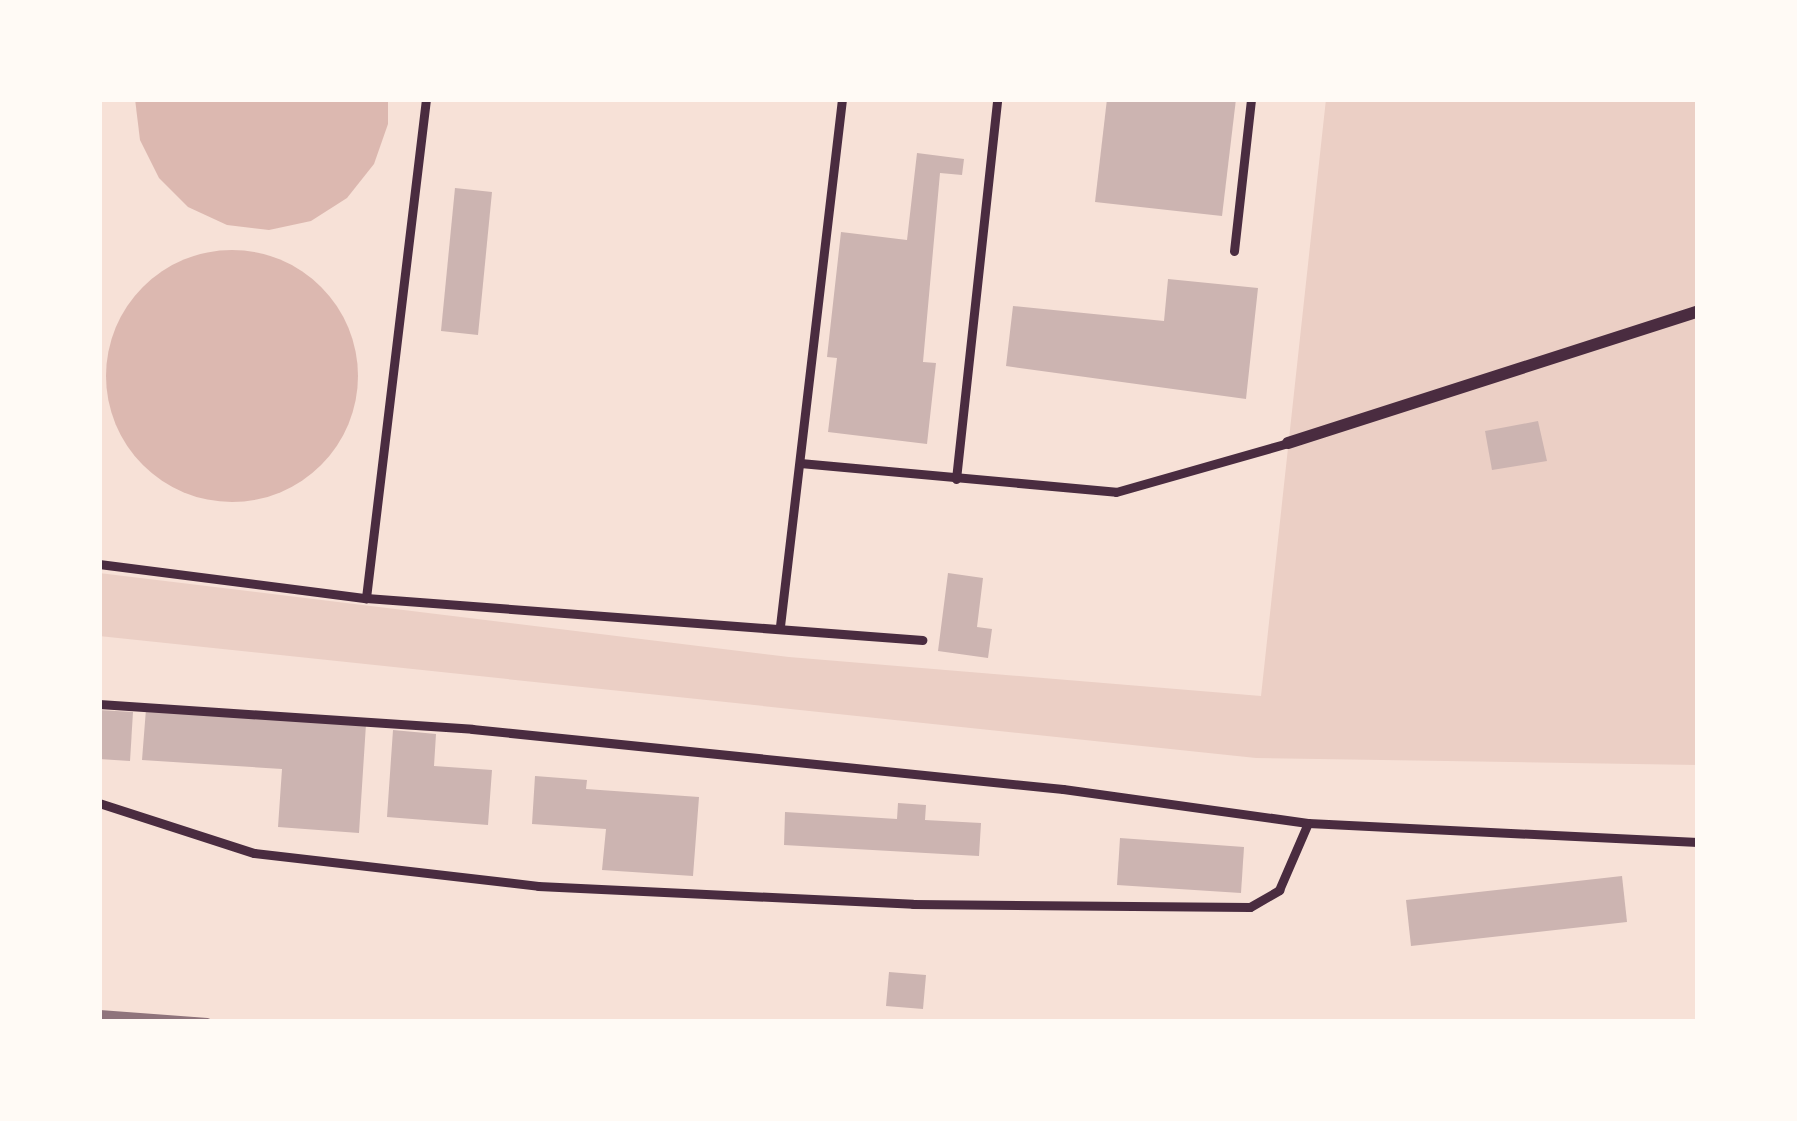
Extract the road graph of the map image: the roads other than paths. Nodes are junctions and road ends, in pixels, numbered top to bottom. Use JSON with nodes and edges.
{"nodes":[{"id":1,"x":426,"y":99,"type":"edge"},
{"id":2,"x":842,"y":99,"type":"edge"},
{"id":3,"x":997,"y":99,"type":"edge"},
{"id":4,"x":1251,"y":99,"type":"edge"},
{"id":5,"x":1234,"y":251,"type":"dead end"},
{"id":6,"x":1698,"y":311,"type":"edge"},
{"id":7,"x":1288,"y":443,"type":"joint"},
{"id":8,"x":800,"y":463,"type":"junction"},
{"id":9,"x":956,"y":479,"type":"junction"},
{"id":10,"x":99,"y":564,"type":"edge"},
{"id":11,"x":366,"y":598,"type":"junction"},
{"id":12,"x":780,"y":626,"type":"junction"},
{"id":13,"x":922,"y":640,"type":"dead end"},
{"id":14,"x":99,"y":704,"type":"edge"},
{"id":15,"x":99,"y":803,"type":"edge"},
{"id":16,"x":1308,"y":823,"type":"junction"},
{"id":17,"x":1698,"y":842,"type":"edge"}],
"edges":[{"from":1,"to":11,"type":"lane"},
{"from":2,"to":8,"type":"lane"},
{"from":3,"to":9,"type":"lane"},
{"from":4,"to":5,"type":"lane"},
{"from":6,"to":7,"type":"street"},
{"from":7,"to":9,"type":"lane"},
{"from":8,"to":9,"type":"lane"},
{"from":8,"to":12,"type":"lane"},
{"from":10,"to":11,"type":"lane"},
{"from":11,"to":12,"type":"lane"},
{"from":12,"to":13,"type":"lane"},
{"from":14,"to":16,"type":"lane"},
{"from":15,"to":16,"type":"lane"},
{"from":16,"to":17,"type":"lane"}]}
